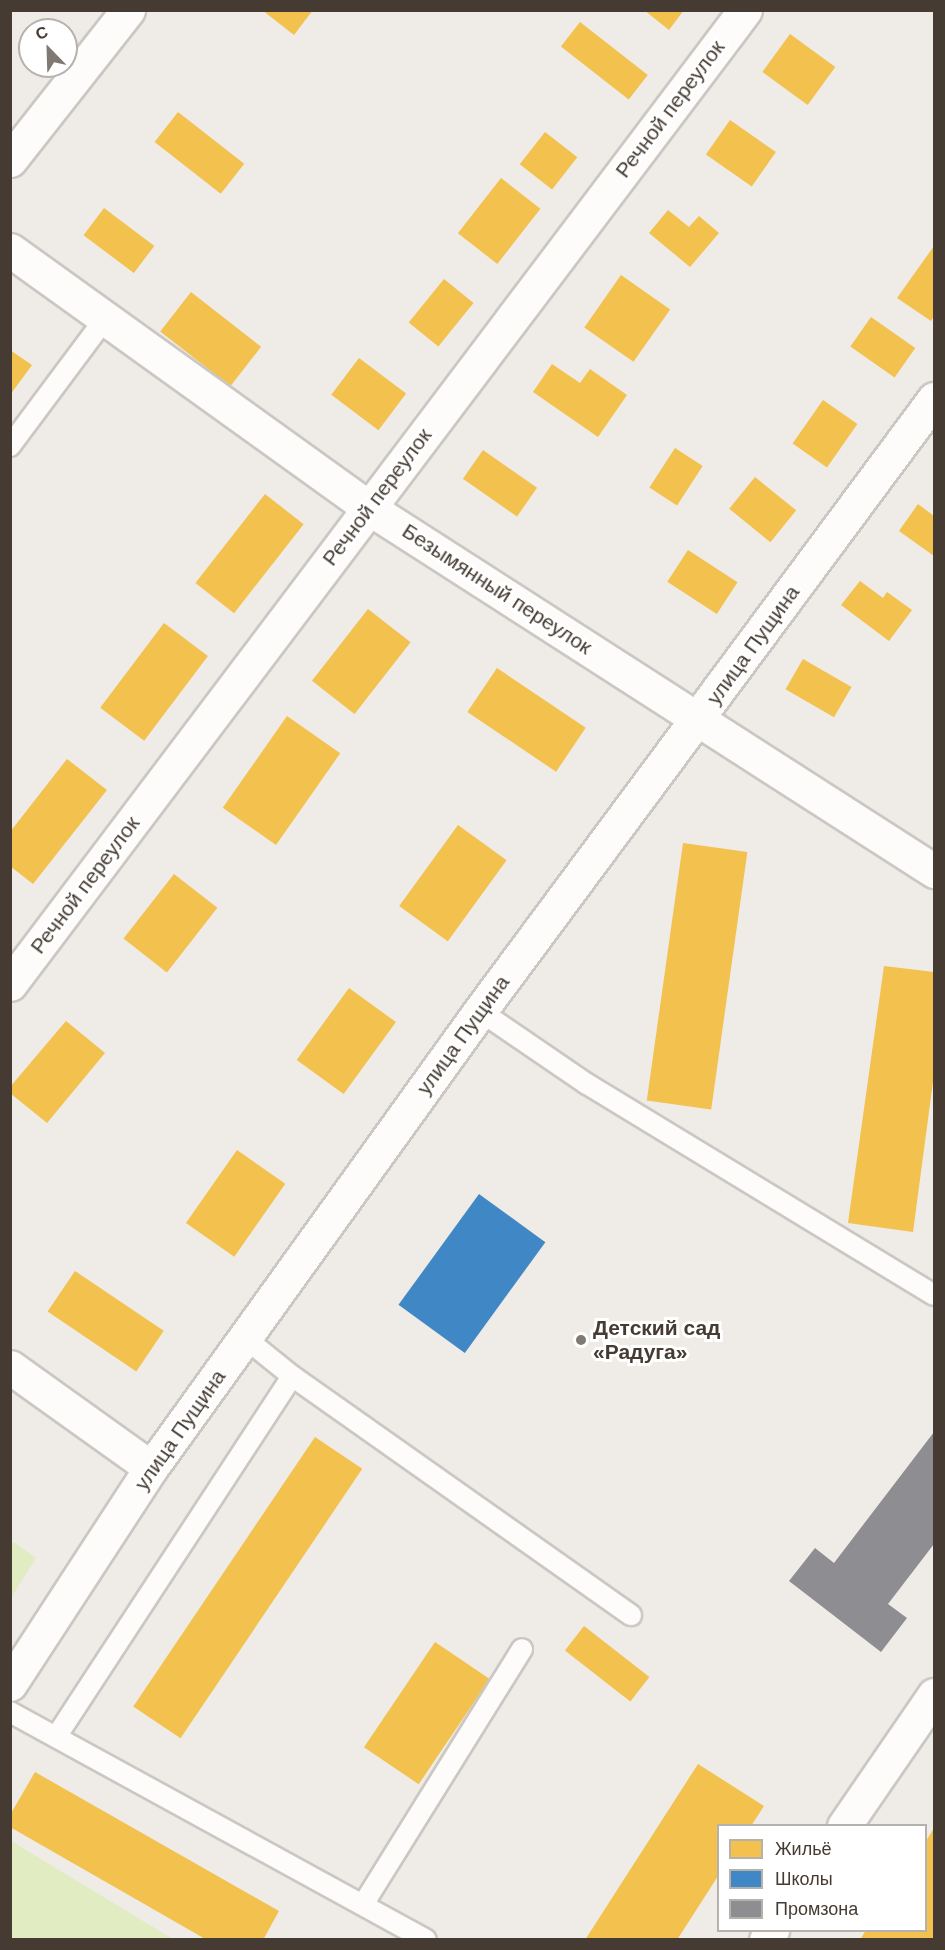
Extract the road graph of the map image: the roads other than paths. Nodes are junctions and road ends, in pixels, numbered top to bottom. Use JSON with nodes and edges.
{"nodes":[{"id":1,"x":128,"y":10,"type":"edge"},
{"id":2,"x":745,"y":10,"type":"edge"},
{"id":3,"x":10,"y":160,"type":"edge"},
{"id":4,"x":10,"y":250,"type":"edge"},
{"id":5,"x":106,"y":317,"type":"junction"},
{"id":6,"x":934,"y":399,"type":"edge"},
{"id":7,"x":10,"y":446,"type":"edge"},
{"id":8,"x":369,"y":508,"type":"junction"},
{"id":9,"x":699,"y":719,"type":"junction"},
{"id":10,"x":934,"y":872,"type":"edge"},
{"id":11,"x":10,"y":984,"type":"edge"},
{"id":12,"x":480,"y":1011,"type":"junction"},
{"id":13,"x":934,"y":1295,"type":"edge"},
{"id":14,"x":245,"y":1338,"type":"junction"},
{"id":15,"x":10,"y":1367,"type":"edge"},
{"id":16,"x":292,"y":1376,"type":"junction"},
{"id":17,"x":151,"y":1468,"type":"junction"},
{"id":18,"x":631,"y":1615,"type":"dead end"},
{"id":19,"x":522,"y":1649,"type":"dead end"},
{"id":20,"x":10,"y":1684,"type":"edge"},
{"id":21,"x":934,"y":1695,"type":"edge"},
{"id":22,"x":10,"y":1712,"type":"edge"},
{"id":23,"x":56,"y":1737,"type":"junction"},
{"id":24,"x":845,"y":1824,"type":"edge"},
{"id":25,"x":364,"y":1903,"type":"junction"},
{"id":26,"x":426,"y":1940,"type":"edge"}],
"edges":[{"from":1,"to":3,"type":"street"},
{"from":2,"to":8,"type":"street","name":"Речной переулок"},
{"from":4,"to":5,"type":"street","name":"Безымянный переулок"},
{"from":5,"to":7,"type":"lane"},
{"from":5,"to":8,"type":"street","name":"Безымянный переулок"},
{"from":6,"to":9,"type":"street","name":"улица Пущина"},
{"from":8,"to":9,"type":"street","name":"Безымянный переулок"},
{"from":8,"to":11,"type":"street","name":"Речной переулок"},
{"from":9,"to":10,"type":"street","name":"Безымянный переулок"},
{"from":9,"to":12,"type":"street","name":"улица Пущина"},
{"from":12,"to":13,"type":"lane"},
{"from":12,"to":14,"type":"street","name":"улица Пущина"},
{"from":14,"to":16,"type":"lane"},
{"from":14,"to":17,"type":"street","name":"улица Пущина"},
{"from":15,"to":17,"type":"street"},
{"from":16,"to":18,"type":"lane"},
{"from":16,"to":23,"type":"lane"},
{"from":17,"to":20,"type":"street","name":"улица Пущина"},
{"from":19,"to":25,"type":"lane"},
{"from":21,"to":24,"type":"street"},
{"from":22,"to":23,"type":"lane"},
{"from":23,"to":25,"type":"lane"},
{"from":25,"to":26,"type":"lane"}]}
